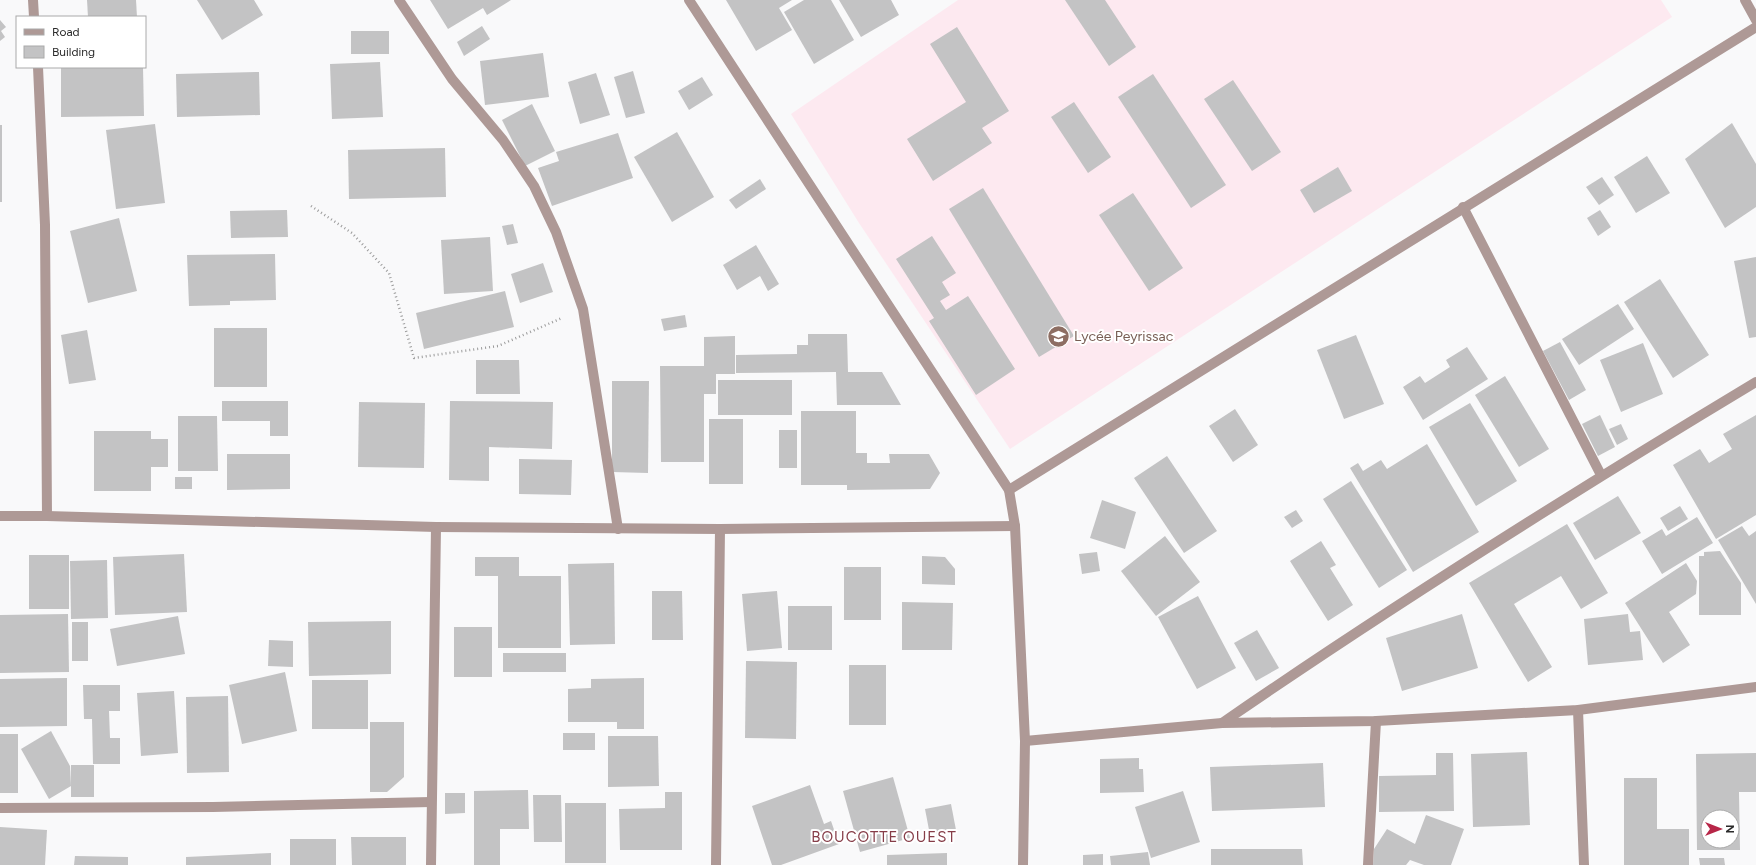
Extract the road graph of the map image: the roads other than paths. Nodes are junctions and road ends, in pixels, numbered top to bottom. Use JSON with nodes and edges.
{"nodes":[{"id":1,"x":32,"y":0,"type":"edge"},
{"id":2,"x":399,"y":0,"type":"edge"},
{"id":3,"x":689,"y":0,"type":"edge"},
{"id":4,"x":1745,"y":0,"type":"edge"},
{"id":5,"x":34,"y":16,"type":"edge"},
{"id":6,"x":1756,"y":20,"type":"edge"},
{"id":7,"x":1756,"y":27,"type":"edge"},
{"id":8,"x":38,"y":68,"type":"edge"},
{"id":9,"x":1463,"y":207,"type":"junction"},
{"id":10,"x":1756,"y":382,"type":"edge"},
{"id":11,"x":1601,"y":475,"type":"junction"},
{"id":12,"x":1009,"y":490,"type":"junction"},
{"id":13,"x":0,"y":516,"type":"edge"},
{"id":14,"x":47,"y":516,"type":"junction"},
{"id":15,"x":1015,"y":526,"type":"junction"},
{"id":16,"x":436,"y":527,"type":"junction"},
{"id":17,"x":618,"y":529,"type":"junction"},
{"id":18,"x":720,"y":529,"type":"junction"},
{"id":19,"x":1756,"y":687,"type":"edge"},
{"id":20,"x":1578,"y":710,"type":"junction"},
{"id":21,"x":1376,"y":721,"type":"junction"},
{"id":22,"x":1222,"y":723,"type":"junction"},
{"id":23,"x":1024,"y":741,"type":"junction"},
{"id":24,"x":431,"y":802,"type":"junction"},
{"id":25,"x":0,"y":808,"type":"edge"},
{"id":26,"x":431,"y":865,"type":"edge"},
{"id":27,"x":716,"y":865,"type":"edge"},
{"id":28,"x":1023,"y":865,"type":"edge"},
{"id":29,"x":1368,"y":865,"type":"edge"},
{"id":30,"x":1584,"y":865,"type":"edge"}],
"edges":[{"from":1,"to":5,"type":"street"},
{"from":2,"to":17,"type":"street"},
{"from":3,"to":12,"type":"street"},
{"from":4,"to":6,"type":"street"},
{"from":7,"to":9,"type":"street"},
{"from":8,"to":14,"type":"street"},
{"from":9,"to":11,"type":"street"},
{"from":9,"to":12,"type":"street"},
{"from":10,"to":11,"type":"street"},
{"from":11,"to":22,"type":"street"},
{"from":12,"to":15,"type":"street"},
{"from":13,"to":14,"type":"street"},
{"from":14,"to":16,"type":"street"},
{"from":15,"to":18,"type":"street"},
{"from":15,"to":23,"type":"street"},
{"from":16,"to":17,"type":"street"},
{"from":16,"to":24,"type":"street"},
{"from":17,"to":18,"type":"street"},
{"from":18,"to":27,"type":"street"},
{"from":19,"to":20,"type":"street"},
{"from":20,"to":21,"type":"street"},
{"from":20,"to":30,"type":"street"},
{"from":21,"to":22,"type":"street"},
{"from":21,"to":29,"type":"street"},
{"from":22,"to":23,"type":"street"},
{"from":23,"to":28,"type":"street"},
{"from":24,"to":25,"type":"street"},
{"from":24,"to":26,"type":"street"}]}
